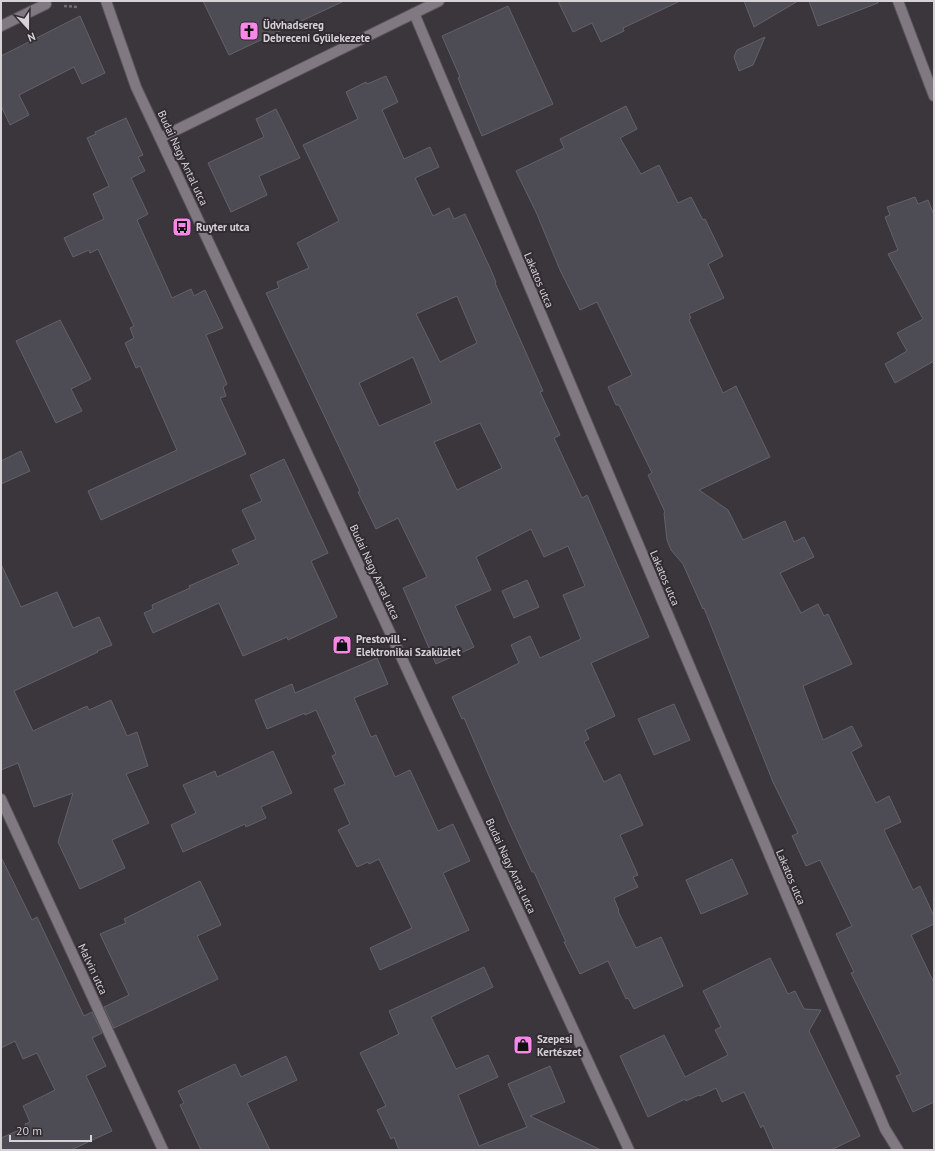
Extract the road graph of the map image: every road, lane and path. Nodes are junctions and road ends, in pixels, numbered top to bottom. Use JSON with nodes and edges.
{"nodes":[{"id":1,"x":106,"y":1,"type":"edge"},
{"id":2,"x":439,"y":1,"type":"edge"},
{"id":3,"x":898,"y":1,"type":"edge"},
{"id":4,"x":46,"y":4,"type":"dead end"},
{"id":5,"x":414,"y":14,"type":"junction"},
{"id":6,"x":1,"y":26,"type":"edge"},
{"id":7,"x":934,"y":96,"type":"edge"},
{"id":8,"x":160,"y":138,"type":"junction"},
{"id":9,"x":1,"y":799,"type":"edge"},
{"id":10,"x":163,"y":1150,"type":"edge"},
{"id":11,"x":629,"y":1150,"type":"edge"},
{"id":12,"x":898,"y":1150,"type":"edge"}],
"edges":[{"from":1,"to":8,"type":"street","name":"Budai Nagy Antal utca"},
{"from":2,"to":5,"type":"street"},
{"from":3,"to":7,"type":"street"},
{"from":4,"to":6,"type":"street"},
{"from":5,"to":8,"type":"street"},
{"from":5,"to":12,"type":"street","name":"Lakatos utca"},
{"from":8,"to":11,"type":"street","name":"Budai Nagy Antal utca"},
{"from":9,"to":10,"type":"street","name":"Malvin utca"}]}
